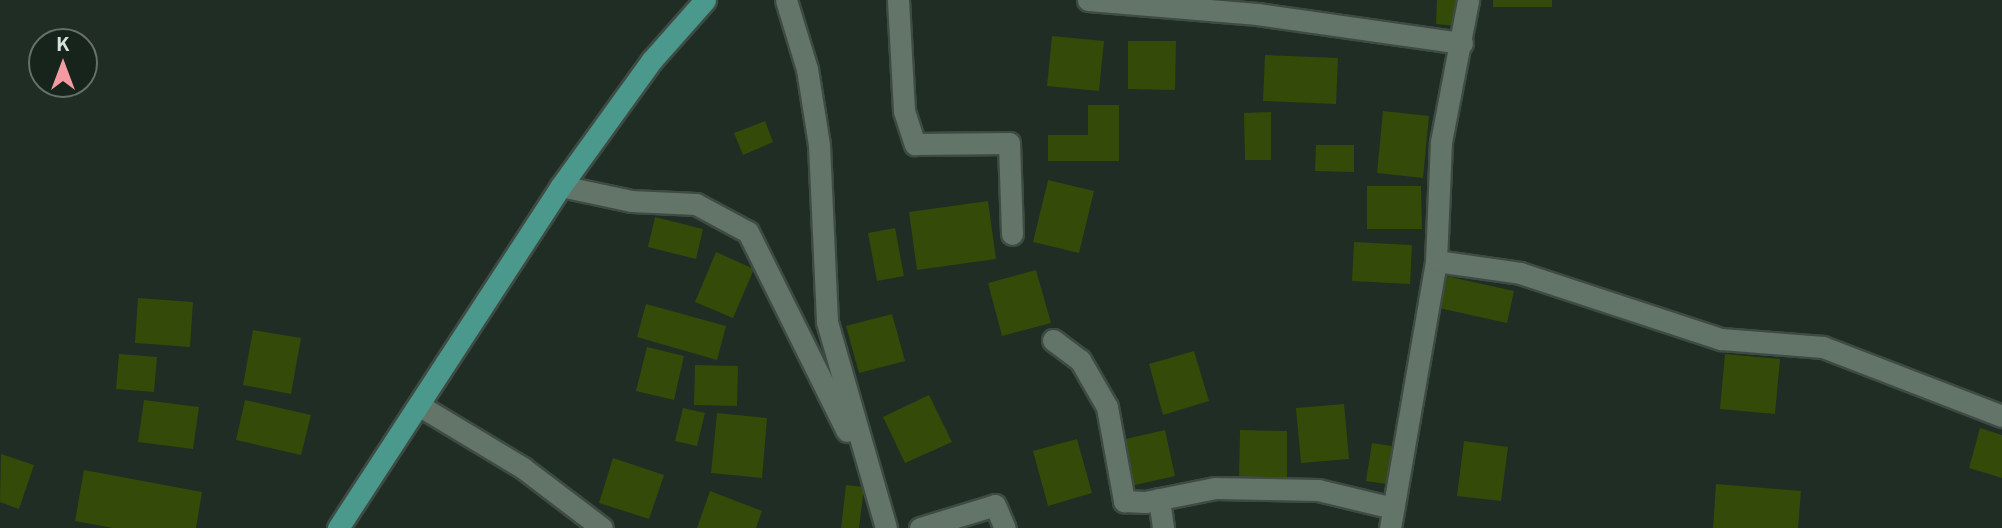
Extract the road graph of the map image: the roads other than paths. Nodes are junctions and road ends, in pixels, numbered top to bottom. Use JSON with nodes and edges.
{"nodes":[{"id":1,"x":705,"y":0,"type":"edge"},
{"id":2,"x":786,"y":0,"type":"edge"},
{"id":3,"x":898,"y":0,"type":"edge"},
{"id":4,"x":1088,"y":0,"type":"edge"},
{"id":5,"x":1468,"y":0,"type":"edge"},
{"id":6,"x":1258,"y":7,"type":"edge"},
{"id":7,"x":1462,"y":43,"type":"junction"},
{"id":8,"x":561,"y":186,"type":"junction"},
{"id":9,"x":1012,"y":234,"type":"dead end"},
{"id":10,"x":1436,"y":261,"type":"junction"},
{"id":11,"x":1054,"y":340,"type":"dead end"},
{"id":12,"x":420,"y":406,"type":"junction"},
{"id":13,"x":2002,"y":416,"type":"edge"},
{"id":14,"x":865,"y":467,"type":"junction"},
{"id":15,"x":1159,"y":499,"type":"junction"},
{"id":16,"x":1392,"y":518,"type":"edge"},
{"id":17,"x":338,"y":528,"type":"edge"},
{"id":18,"x":602,"y":528,"type":"edge"},
{"id":19,"x":886,"y":528,"type":"edge"},
{"id":20,"x":920,"y":528,"type":"edge"},
{"id":21,"x":1005,"y":528,"type":"edge"},
{"id":22,"x":1163,"y":528,"type":"edge"}],
"edges":[{"from":1,"to":8,"type":"main road"},
{"from":2,"to":14,"type":"street"},
{"from":3,"to":9,"type":"street"},
{"from":4,"to":6,"type":"street"},
{"from":5,"to":7,"type":"street"},
{"from":6,"to":7,"type":"street"},
{"from":7,"to":10,"type":"street"},
{"from":8,"to":12,"type":"main road"},
{"from":8,"to":14,"type":"street"},
{"from":10,"to":13,"type":"street"},
{"from":10,"to":16,"type":"street"},
{"from":11,"to":15,"type":"street"},
{"from":12,"to":17,"type":"main road"},
{"from":12,"to":18,"type":"street"},
{"from":14,"to":19,"type":"street"},
{"from":15,"to":16,"type":"street"},
{"from":15,"to":22,"type":"street"},
{"from":20,"to":21,"type":"street"}]}
